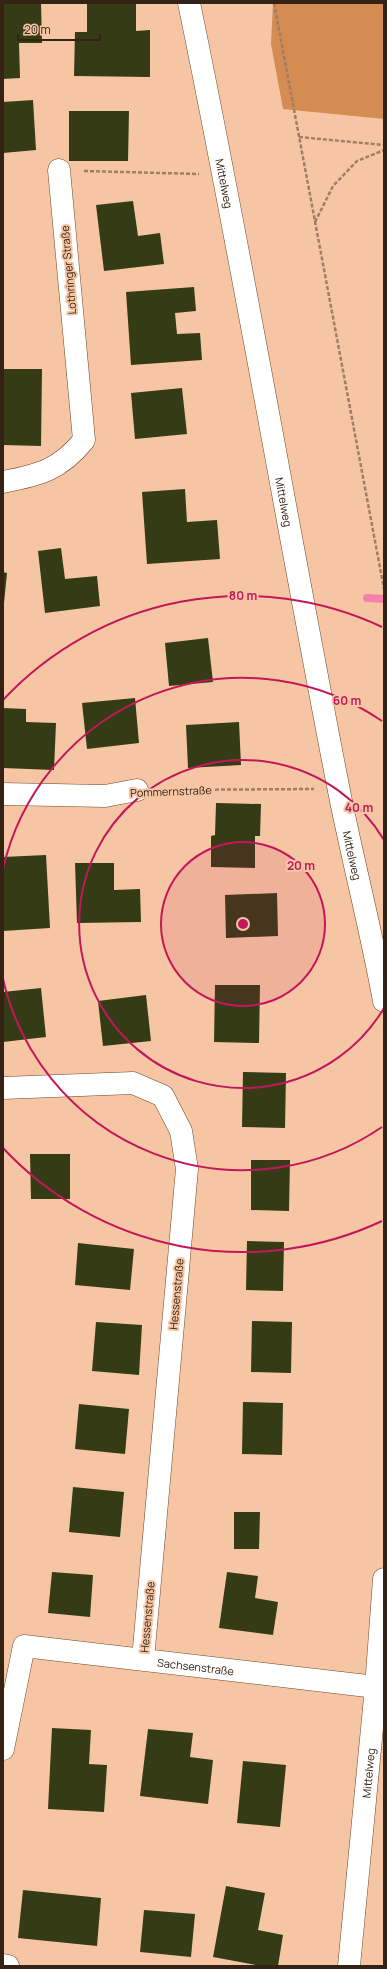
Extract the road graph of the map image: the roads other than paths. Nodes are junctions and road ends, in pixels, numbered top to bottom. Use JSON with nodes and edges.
{"nodes":[{"id":1,"x":189,"y":3,"type":"edge"},
{"id":2,"x":59,"y":170,"type":"road end"},
{"id":3,"x":3,"y":482,"type":"edge"},
{"id":4,"x":137,"y":790,"type":"road end"},
{"id":5,"x":3,"y":794,"type":"edge"},
{"id":6,"x":384,"y":1001,"type":"edge"},
{"id":7,"x":3,"y":1088,"type":"edge"},
{"id":8,"x":384,"y":1579,"type":"edge"},
{"id":9,"x":143,"y":1659,"type":"junction"},
{"id":10,"x":376,"y":1686,"type":"junction"},
{"id":11,"x":3,"y":1749,"type":"edge"},
{"id":12,"x":3,"y":1965,"type":"edge"},
{"id":13,"x":8,"y":1966,"type":"edge"},
{"id":14,"x":349,"y":1966,"type":"edge"}],
"edges":[{"from":1,"to":6,"type":"street","name":"Mittelweg"},
{"from":2,"to":3,"type":"street","name":"Lothringer Straße"},
{"from":4,"to":5,"type":"street","name":"Pommernstraße"},
{"from":7,"to":9,"type":"street","name":"Hessenstraße"},
{"from":8,"to":10,"type":"street","name":"Mittelweg"},
{"from":9,"to":10,"type":"street","name":"Sachsenstraße"},
{"from":9,"to":11,"type":"street","name":"Sachsenstraße"},
{"from":10,"to":14,"type":"street","name":"Mittelweg"},
{"from":12,"to":13,"type":"street"}]}
